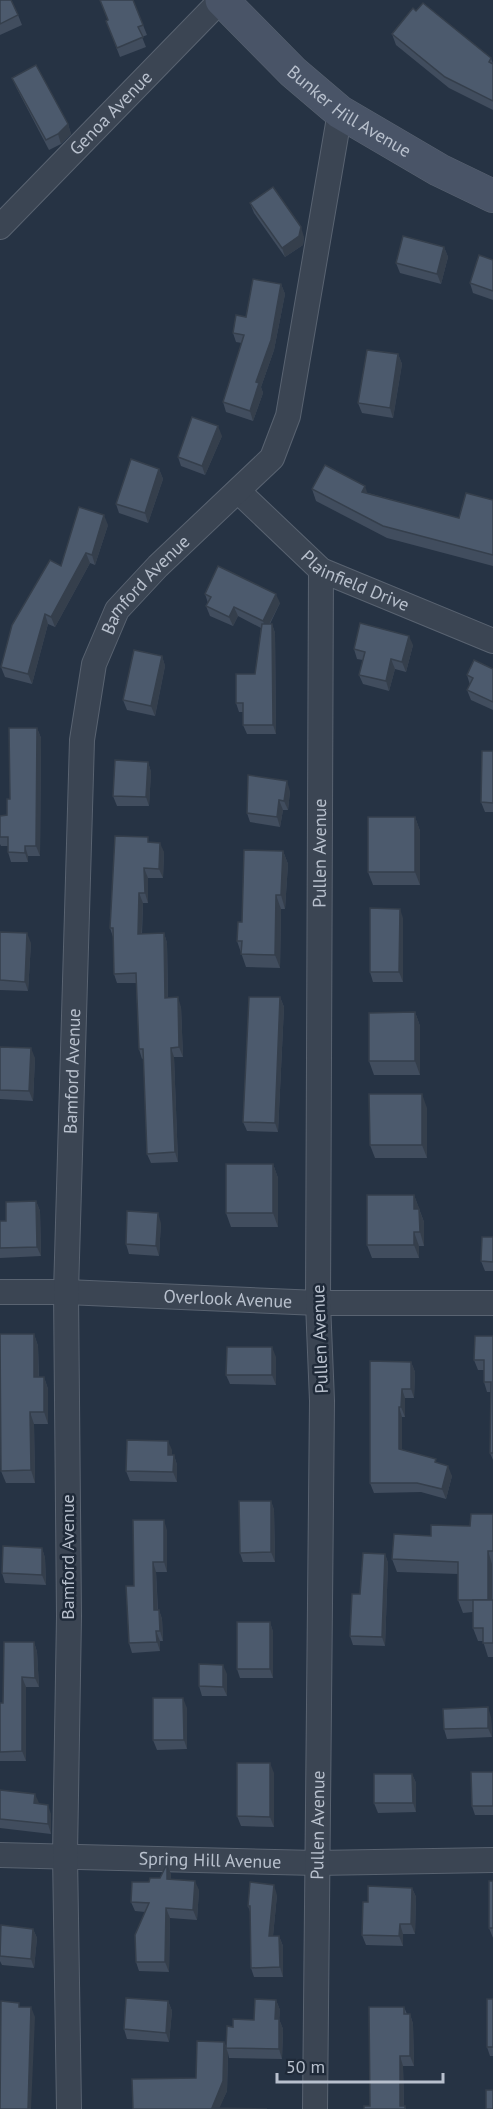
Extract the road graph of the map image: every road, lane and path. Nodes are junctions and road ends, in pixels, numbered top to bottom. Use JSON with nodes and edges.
{"nodes":[{"id":1,"x":222,"y":0,"type":"edge"},
{"id":2,"x":340,"y":112,"type":"junction"},
{"id":3,"x":493,"y":196,"type":"edge"},
{"id":4,"x":2,"y":217,"type":"edge"},
{"id":5,"x":238,"y":490,"type":"junction"},
{"id":6,"x":321,"y":570,"type":"junction"},
{"id":7,"x":493,"y":641,"type":"edge"},
{"id":8,"x":66,"y":1292,"type":"junction"},
{"id":9,"x":0,"y":1293,"type":"edge"},
{"id":10,"x":318,"y":1303,"type":"junction"},
{"id":11,"x":493,"y":1303,"type":"edge"},
{"id":12,"x":0,"y":1855,"type":"edge"},
{"id":13,"x":65,"y":1855,"type":"junction"},
{"id":14,"x":493,"y":1860,"type":"edge"},
{"id":15,"x":316,"y":1863,"type":"junction"},
{"id":16,"x":69,"y":2109,"type":"edge"},
{"id":17,"x":315,"y":2109,"type":"edge"}],
"edges":[{"from":1,"to":2,"type":"main road","name":"Bunker Hill Avenue"},
{"from":1,"to":4,"type":"street","name":"Genoa Avenue"},
{"from":2,"to":3,"type":"main road","name":"Bunker Hill Avenue"},
{"from":2,"to":5,"type":"street","name":"Bamford Avenue"},
{"from":5,"to":6,"type":"street","name":"Plainfield Drive"},
{"from":5,"to":8,"type":"street","name":"Bamford Avenue"},
{"from":6,"to":7,"type":"street","name":"Plainfield Drive"},
{"from":6,"to":10,"type":"street","name":"Pullen Avenue"},
{"from":8,"to":9,"type":"street","name":"Overlook Avenue"},
{"from":8,"to":10,"type":"street","name":"Overlook Avenue"},
{"from":8,"to":13,"type":"street","name":"Bamford Avenue"},
{"from":10,"to":11,"type":"street","name":"Overlook Avenue"},
{"from":10,"to":15,"type":"street","name":"Pullen Avenue"},
{"from":12,"to":13,"type":"street","name":"Spring Hill Avenue"},
{"from":13,"to":15,"type":"street","name":"Spring Hill Avenue"},
{"from":13,"to":16,"type":"street","name":"Bamford Avenue"},
{"from":14,"to":15,"type":"street","name":"Spring Hill Avenue"},
{"from":15,"to":17,"type":"street","name":"Pullen Avenue"}]}
